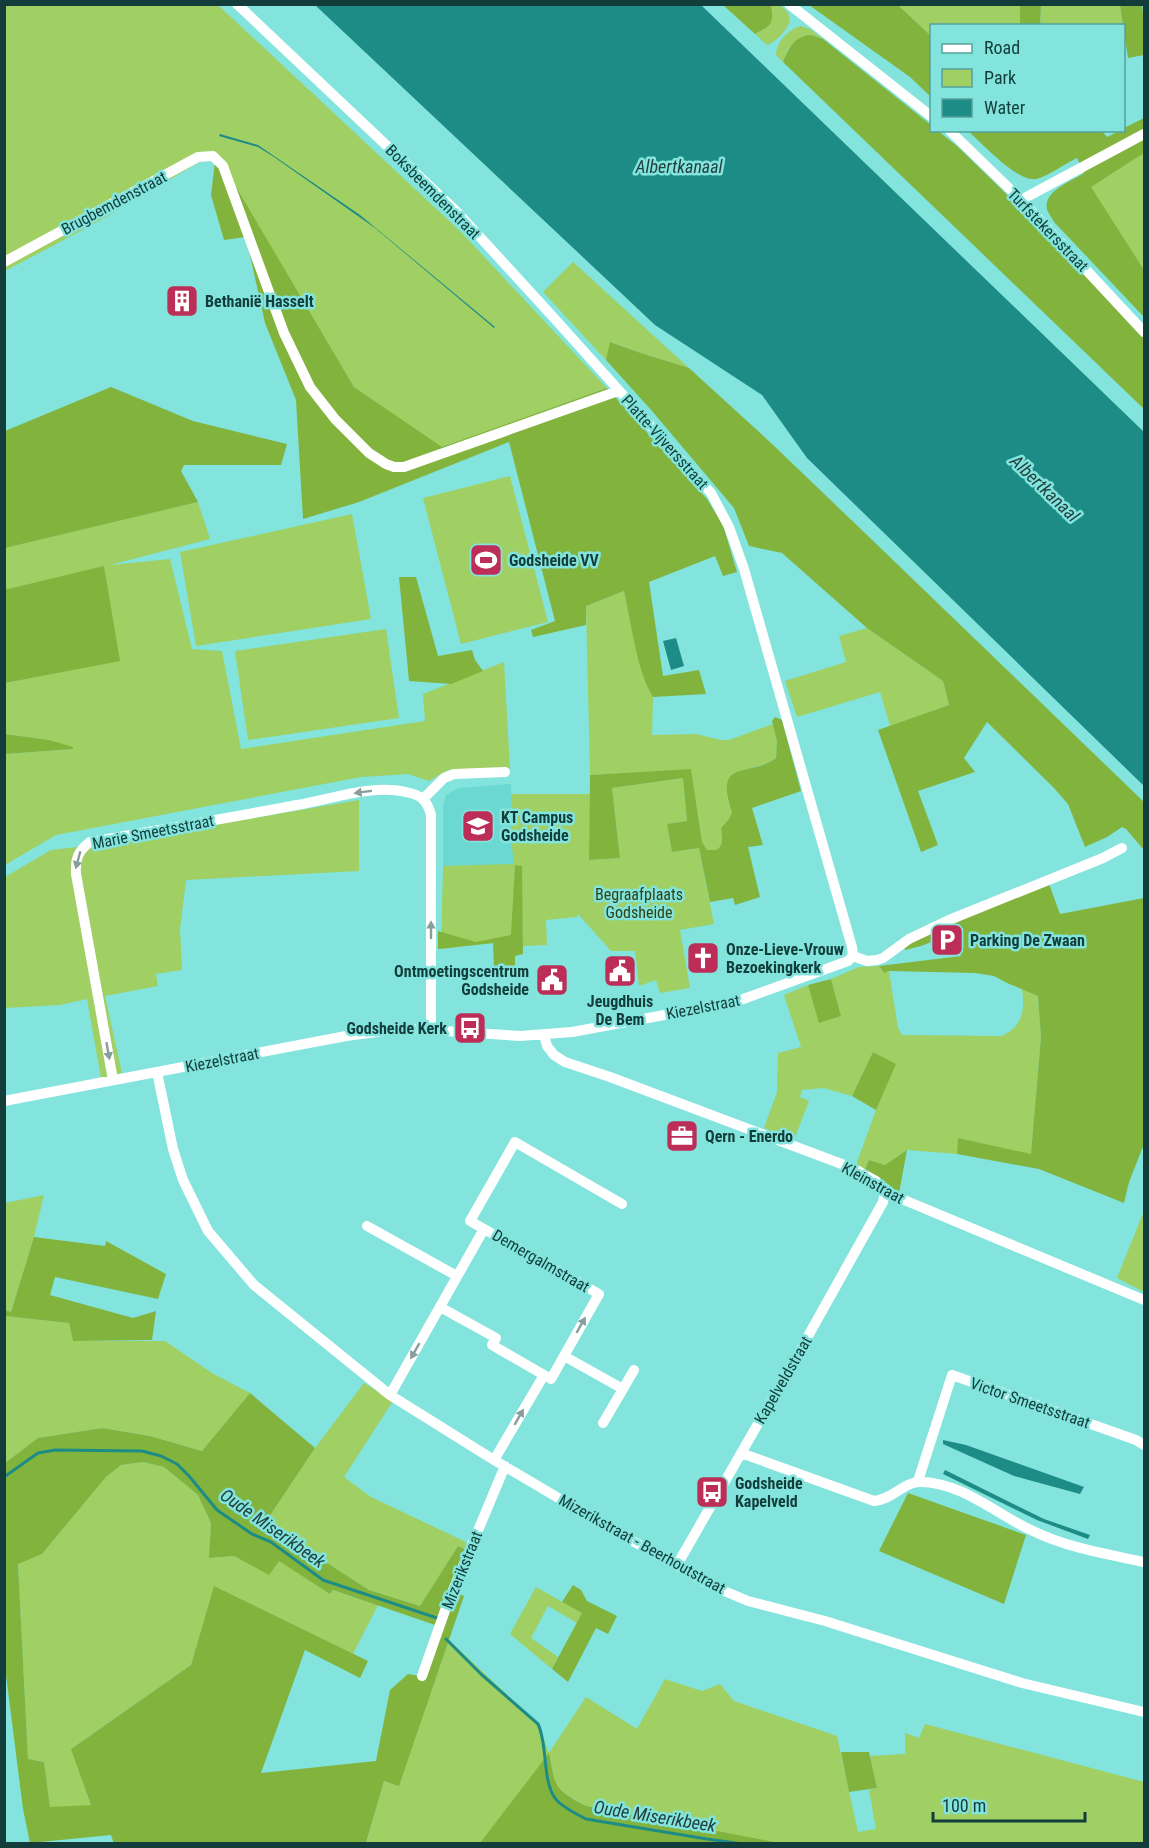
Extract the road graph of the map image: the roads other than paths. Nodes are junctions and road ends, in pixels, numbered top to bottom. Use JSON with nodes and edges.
{"nodes":[{"id":1,"x":237,"y":4,"type":"edge"},
{"id":2,"x":789,"y":4,"type":"edge"},
{"id":3,"x":930,"y":115,"type":"edge"},
{"id":4,"x":951,"y":132,"type":"edge"},
{"id":5,"x":1144,"y":134,"type":"edge"},
{"id":6,"x":223,"y":166,"type":"joint"},
{"id":7,"x":1021,"y":200,"type":"junction"},
{"id":8,"x":4,"y":262,"type":"edge"},
{"id":9,"x":1144,"y":332,"type":"edge"},
{"id":10,"x":618,"y":391,"type":"junction"},
{"id":11,"x":506,"y":772,"type":"dead end"},
{"id":12,"x":423,"y":799,"type":"junction"},
{"id":13,"x":1122,"y":848,"type":"dead end"},
{"id":14,"x":853,"y":956,"type":"junction"},
{"id":15,"x":430,"y":1030,"type":"junction"},
{"id":16,"x":544,"y":1035,"type":"junction"},
{"id":17,"x":157,"y":1072,"type":"junction"},
{"id":18,"x":114,"y":1080,"type":"junction"},
{"id":19,"x":4,"y":1101,"type":"edge"},
{"id":20,"x":885,"y":1192,"type":"junction"},
{"id":21,"x":622,"y":1204,"type":"dead end"},
{"id":22,"x":367,"y":1226,"type":"dead end"},
{"id":23,"x":484,"y":1229,"type":"junction"},
{"id":24,"x":457,"y":1276,"type":"junction"},
{"id":25,"x":1144,"y":1300,"type":"edge"},
{"id":26,"x":440,"y":1307,"type":"junction"},
{"id":27,"x":564,"y":1356,"type":"junction"},
{"id":28,"x":634,"y":1370,"type":"dead end"},
{"id":29,"x":544,"y":1375,"type":"junction"},
{"id":30,"x":623,"y":1389,"type":"junction"},
{"id":31,"x":390,"y":1395,"type":"junction"},
{"id":32,"x":603,"y":1423,"type":"dead end"},
{"id":33,"x":1144,"y":1445,"type":"edge"},
{"id":34,"x":741,"y":1453,"type":"junction"},
{"id":35,"x":494,"y":1460,"type":"junction"},
{"id":36,"x":505,"y":1466,"type":"junction"},
{"id":37,"x":918,"y":1481,"type":"junction"},
{"id":38,"x":1144,"y":1562,"type":"edge"},
{"id":39,"x":677,"y":1565,"type":"junction"},
{"id":40,"x":422,"y":1676,"type":"dead end"},
{"id":41,"x":1144,"y":1712,"type":"edge"}],
"edges":[{"from":1,"to":10,"type":"street","name":"Boksbeemdenstraat"},
{"from":2,"to":3,"type":"street"},
{"from":4,"to":7,"type":"street","name":"Turfstekersstraat"},
{"from":5,"to":7,"type":"street"},
{"from":6,"to":8,"type":"street","name":"Brugbemdenstraat"},
{"from":6,"to":10,"type":"street","name":"Platte-Vijversstraat"},
{"from":7,"to":9,"type":"street","name":"Turfstekersstraat"},
{"from":10,"to":14,"type":"street","name":"Platte-Vijversstraat"},
{"from":11,"to":12,"type":"street"},
{"from":15,"to":12,"type":"street","one_way":true},
{"from":12,"to":18,"type":"street","name":"Marie Smeetsstraat","one_way":true},
{"from":13,"to":14,"type":"street"},
{"from":14,"to":16,"type":"street","name":"Kiezelstraat"},
{"from":15,"to":16,"type":"street","name":"Kiezelstraat"},
{"from":15,"to":17,"type":"street","name":"Kiezelstraat"},
{"from":16,"to":20,"type":"street","name":"Kleinstraat"},
{"from":17,"to":18,"type":"street","name":"Kiezelstraat"},
{"from":17,"to":31,"type":"street","name":"Mizerikstraat - Beerhoutstraat"},
{"from":18,"to":19,"type":"street","name":"Kiezelstraat"},
{"from":20,"to":25,"type":"street","name":"Kleinstraat"},
{"from":20,"to":34,"type":"street","name":"Kapelveldstraat"},
{"from":21,"to":23,"type":"street"},
{"from":22,"to":24,"type":"street"},
{"from":23,"to":24,"type":"street"},
{"from":27,"to":23,"type":"street","name":"Demergalmstraat","one_way":true},
{"from":24,"to":26,"type":"street"},
{"from":26,"to":29,"type":"street"},
{"from":26,"to":31,"type":"street","one_way":true},
{"from":27,"to":29,"type":"street","name":"Demergalmstraat"},
{"from":27,"to":30,"type":"street"},
{"from":28,"to":30,"type":"street"},
{"from":35,"to":29,"type":"street","name":"Demergalmstraat","one_way":true},
{"from":30,"to":32,"type":"street"},
{"from":31,"to":35,"type":"street","name":"Mizerikstraat - Beerhoutstraat"},
{"from":33,"to":37,"type":"street","name":"Victor Smeetsstraat"},
{"from":34,"to":37,"type":"street"},
{"from":34,"to":39,"type":"street","name":"Kapelveldstraat"},
{"from":35,"to":36,"type":"street","name":"Mizerikstraat - Beerhoutstraat"},
{"from":36,"to":39,"type":"street","name":"Mizerikstraat - Beerhoutstraat"},
{"from":36,"to":40,"type":"street","name":"Mizerikstraat"},
{"from":37,"to":38,"type":"street"},
{"from":39,"to":41,"type":"street","name":"Mizerikstraat - Beerhoutstraat"}]}
